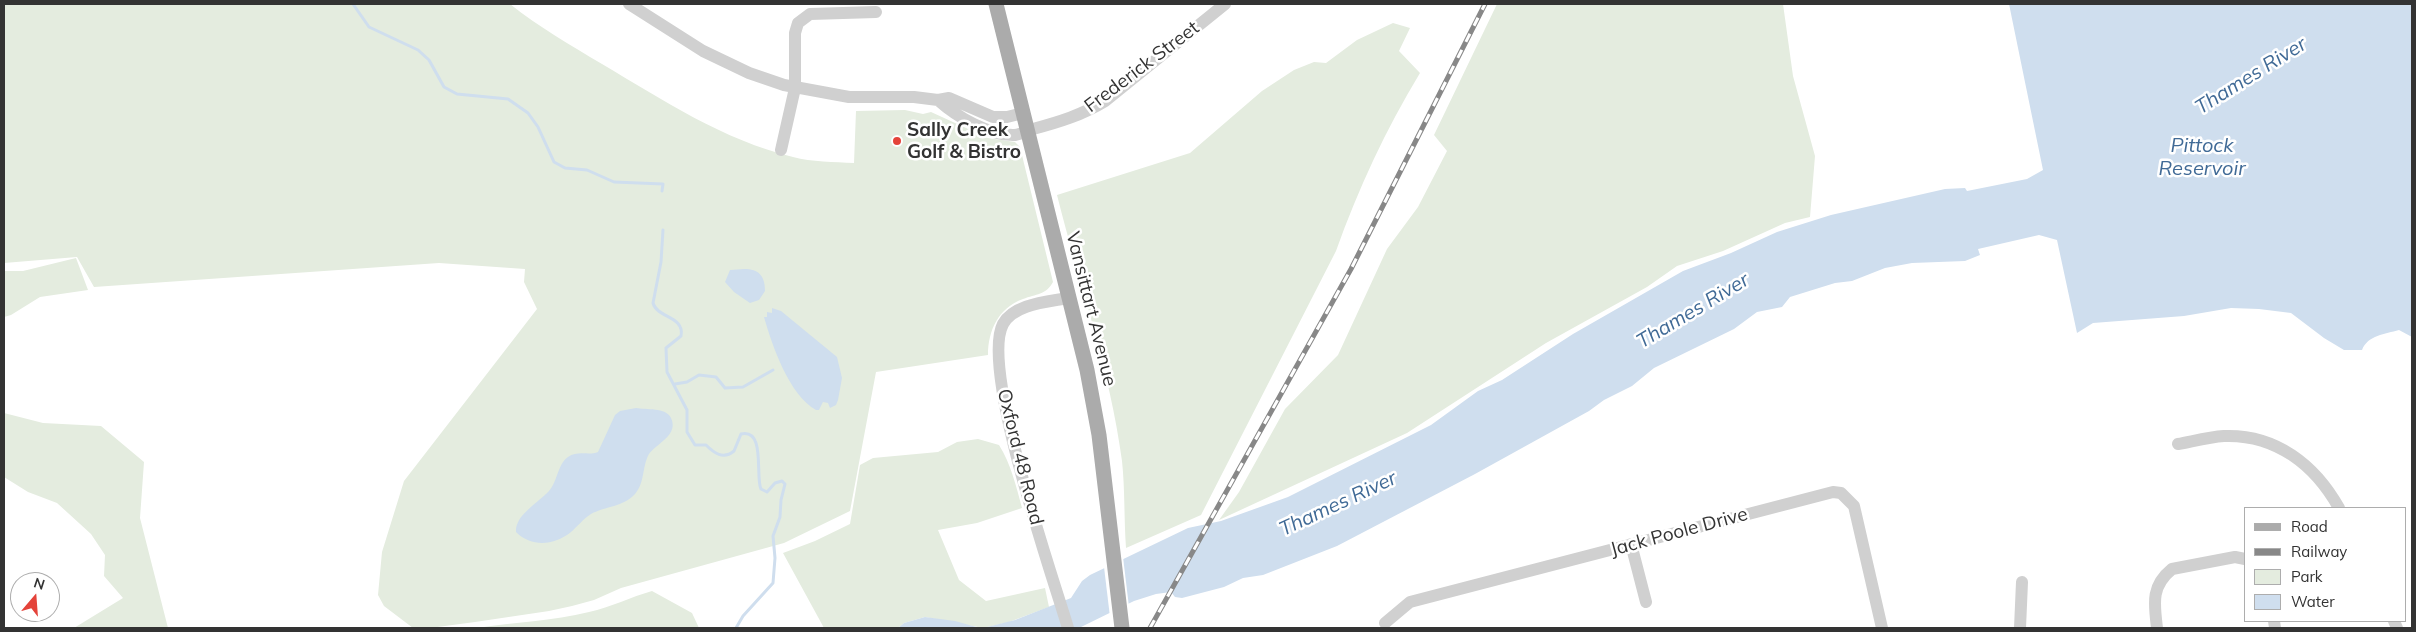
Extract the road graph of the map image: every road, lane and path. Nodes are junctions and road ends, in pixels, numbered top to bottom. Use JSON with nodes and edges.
{"nodes":[{"id":1,"x":629,"y":4,"type":"edge"},
{"id":2,"x":996,"y":4,"type":"edge"},
{"id":3,"x":1225,"y":4,"type":"edge"},
{"id":4,"x":876,"y":12,"type":"dead end"},
{"id":5,"x":795,"y":88,"type":"junction"},
{"id":6,"x":938,"y":100,"type":"junction"},
{"id":7,"x":1023,"y":113,"type":"junction"},
{"id":8,"x":1027,"y":131,"type":"junction"},
{"id":9,"x":781,"y":150,"type":"dead end"},
{"id":10,"x":1068,"y":298,"type":"junction"},
{"id":11,"x":2178,"y":444,"type":"dead end"},
{"id":12,"x":2338,"y":507,"type":"edge"},
{"id":13,"x":1631,"y":544,"type":"junction"},
{"id":14,"x":2244,"y":560,"type":"edge"},
{"id":15,"x":2022,"y":582,"type":"dead end"},
{"id":16,"x":1646,"y":602,"type":"dead end"},
{"id":17,"x":1385,"y":623,"type":"dead end"},
{"id":18,"x":1068,"y":628,"type":"edge"},
{"id":19,"x":1122,"y":628,"type":"edge"},
{"id":20,"x":1882,"y":628,"type":"edge"},
{"id":21,"x":2020,"y":628,"type":"edge"},
{"id":22,"x":2156,"y":628,"type":"edge"}],
"edges":[{"from":1,"to":5,"type":"street"},
{"from":2,"to":7,"type":"main road","name":"Vansittart Avenue"},
{"from":3,"to":8,"type":"street","name":"Frederick Street"},
{"from":4,"to":5,"type":"street"},
{"from":5,"to":6,"type":"street"},
{"from":5,"to":9,"type":"street"},
{"from":6,"to":7,"type":"street"},
{"from":6,"to":8,"type":"street","name":"Frederick Street"},
{"from":7,"to":8,"type":"main road","name":"Vansittart Avenue"},
{"from":8,"to":10,"type":"main road","name":"Vansittart Avenue"},
{"from":10,"to":18,"type":"street","name":"Oxford 48 Road"},
{"from":10,"to":19,"type":"main road","name":"Vansittart Avenue"},
{"from":11,"to":12,"type":"street"},
{"from":13,"to":16,"type":"street"},
{"from":13,"to":17,"type":"street","name":"Jack Poole Drive"},
{"from":13,"to":20,"type":"street","name":"Jack Poole Drive"},
{"from":14,"to":22,"type":"street"},
{"from":15,"to":21,"type":"street"}]}
